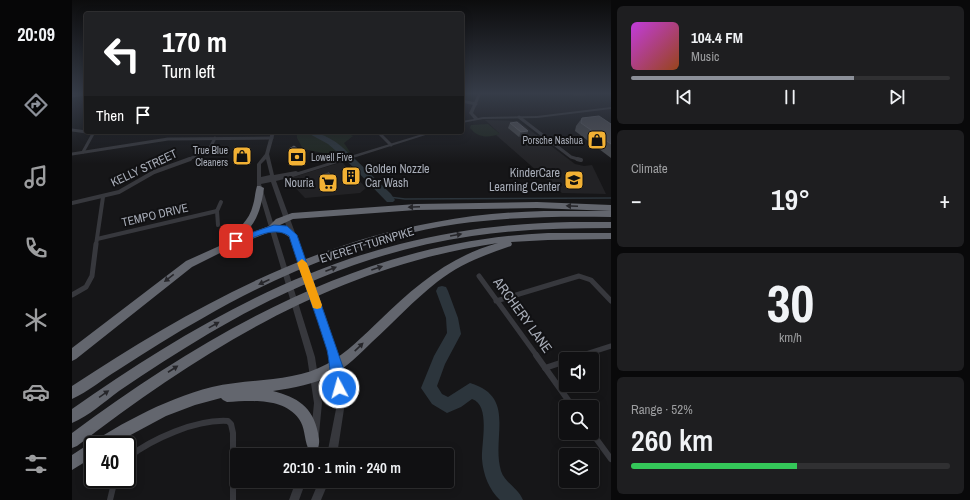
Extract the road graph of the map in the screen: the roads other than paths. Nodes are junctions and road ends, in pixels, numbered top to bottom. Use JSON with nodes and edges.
{"nodes":[{"id":1,"x":525,"y":117,"type":"edge"},
{"id":2,"x":519,"y":118,"type":"junction"},
{"id":3,"x":477,"y":119,"type":"joint"},
{"id":4,"x":464,"y":121,"type":"edge"},
{"id":5,"x":72,"y":130,"type":"edge"},
{"id":6,"x":84,"y":132,"type":"edge"},
{"id":7,"x":93,"y":134,"type":"edge"},
{"id":8,"x":273,"y":134,"type":"edge"},
{"id":9,"x":380,"y":134,"type":"edge"},
{"id":10,"x":427,"y":134,"type":"edge"},
{"id":11,"x":215,"y":138,"type":"junction"},
{"id":12,"x":272,"y":138,"type":"junction"},
{"id":13,"x":391,"y":145,"type":"junction"},
{"id":14,"x":83,"y":152,"type":"junction"},
{"id":15,"x":72,"y":154,"type":"edge"},
{"id":16,"x":267,"y":154,"type":"junction"},
{"id":17,"x":581,"y":160,"type":"dead end"},
{"id":18,"x":272,"y":178,"type":"junction"},
{"id":19,"x":259,"y":183,"type":"junction"},
{"id":20,"x":103,"y":196,"type":"junction"},
{"id":21,"x":221,"y":202,"type":"dead end"},
{"id":22,"x":72,"y":203,"type":"edge"},
{"id":23,"x":611,"y":208,"type":"edge"},
{"id":24,"x":217,"y":211,"type":"junction"},
{"id":25,"x":611,"y":214,"type":"edge"},
{"id":26,"x":286,"y":217,"type":"junction"},
{"id":27,"x":218,"y":225,"type":"dead end"},
{"id":28,"x":611,"y":225,"type":"edge"},
{"id":29,"x":272,"y":228,"type":"junction"},
{"id":30,"x":292,"y":235,"type":"junction"},
{"id":31,"x":579,"y":236,"type":"junction"},
{"id":32,"x":611,"y":236,"type":"edge"},
{"id":33,"x":97,"y":239,"type":"junction"},
{"id":34,"x":189,"y":264,"type":"junction"},
{"id":35,"x":479,"y":276,"type":"dead end"},
{"id":36,"x":72,"y":295,"type":"edge"},
{"id":37,"x":496,"y":300,"type":"junction"},
{"id":38,"x":611,"y":301,"type":"edge"},
{"id":39,"x":611,"y":346,"type":"edge"},
{"id":40,"x":593,"y":352,"type":"edge"},
{"id":41,"x":72,"y":355,"type":"edge"},
{"id":42,"x":559,"y":364,"type":"edge"},
{"id":43,"x":337,"y":366,"type":"junction"},
{"id":44,"x":546,"y":368,"type":"junction"},
{"id":45,"x":315,"y":376,"type":"junction"},
{"id":46,"x":72,"y":394,"type":"edge"},
{"id":47,"x":568,"y":400,"type":"edge"},
{"id":48,"x":173,"y":407,"type":"junction"},
{"id":49,"x":72,"y":417,"type":"edge"},
{"id":50,"x":115,"y":436,"type":"edge"},
{"id":51,"x":597,"y":440,"type":"edge"},
{"id":52,"x":72,"y":441,"type":"edge"},
{"id":53,"x":312,"y":448,"type":"edge"},
{"id":54,"x":312,"y":448,"type":"edge"},
{"id":55,"x":333,"y":448,"type":"edge"},
{"id":56,"x":136,"y":451,"type":"edge"},
{"id":57,"x":84,"y":455,"type":"edge"},
{"id":58,"x":611,"y":459,"type":"edge"},
{"id":59,"x":72,"y":462,"type":"edge"},
{"id":60,"x":113,"y":488,"type":"edge"},
{"id":61,"x":298,"y":488,"type":"edge"},
{"id":62,"x":321,"y":488,"type":"edge"},
{"id":63,"x":110,"y":500,"type":"edge"},
{"id":64,"x":233,"y":500,"type":"edge"},
{"id":65,"x":294,"y":500,"type":"edge"},
{"id":66,"x":316,"y":500,"type":"edge"}],
"edges":[{"from":1,"to":2,"type":"street"},
{"from":2,"to":3,"type":"street"},
{"from":2,"to":17,"type":"street"},
{"from":3,"to":4,"type":"street"},
{"from":5,"to":6,"type":"street"},
{"from":7,"to":14,"type":"street"},
{"from":8,"to":12,"type":"street"},
{"from":9,"to":13,"type":"street"},
{"from":10,"to":13,"type":"street"},
{"from":11,"to":12,"type":"street"},
{"from":11,"to":14,"type":"street"},
{"from":11,"to":20,"type":"street","name":"KELLY STREET"},
{"from":12,"to":16,"type":"street"},
{"from":13,"to":18,"type":"street"},
{"from":14,"to":15,"type":"street"},
{"from":16,"to":18,"type":"street"},
{"from":16,"to":19,"type":"street"},
{"from":18,"to":19,"type":"street"},
{"from":18,"to":26,"type":"street"},
{"from":19,"to":29,"type":"street"},
{"from":19,"to":34,"type":"highway"},
{"from":20,"to":22,"type":"street","name":"KELLY STREET"},
{"from":20,"to":33,"type":"street"},
{"from":21,"to":24,"type":"street"},
{"from":23,"to":26,"type":"highway","one_way":true},
{"from":24,"to":27,"type":"street"},
{"from":24,"to":33,"type":"street","name":"TEMPO DRIVE"},
{"from":25,"to":46,"type":"highway","name":"EVERETT TURNPIKE","one_way":true},
{"from":26,"to":29,"type":"highway"},
{"from":26,"to":30,"type":"street"},
{"from":49,"to":28,"type":"highway","name":"EVERETT TURNPIKE","one_way":true},
{"from":29,"to":30,"type":"highway"},
{"from":29,"to":34,"type":"highway"},
{"from":29,"to":45,"type":"street"},
{"from":30,"to":43,"type":"street"},
{"from":31,"to":32,"type":"highway"},
{"from":43,"to":31,"type":"highway","one_way":true},
{"from":52,"to":31,"type":"highway","one_way":true},
{"from":33,"to":36,"type":"street"},
{"from":34,"to":41,"type":"highway","one_way":true},
{"from":35,"to":37,"type":"street","name":"ARCHERY LANE"},
{"from":37,"to":38,"type":"street"},
{"from":37,"to":44,"type":"street","name":"ARCHERY LANE"},
{"from":39,"to":40,"type":"street"},
{"from":42,"to":44,"type":"street"},
{"from":43,"to":45,"type":"highway"},
{"from":43,"to":55,"type":"street"},
{"from":44,"to":47,"type":"street","name":"ARCHERY LANE"},
{"from":45,"to":48,"type":"highway"},
{"from":45,"to":53,"type":"street"},
{"from":48,"to":50,"type":"highway"},
{"from":48,"to":54,"type":"highway"},
{"from":51,"to":58,"type":"street"},
{"from":56,"to":64,"type":"street"},
{"from":57,"to":59,"type":"highway"},
{"from":60,"to":63,"type":"street"},
{"from":61,"to":65,"type":"street"},
{"from":62,"to":66,"type":"street"}]}
